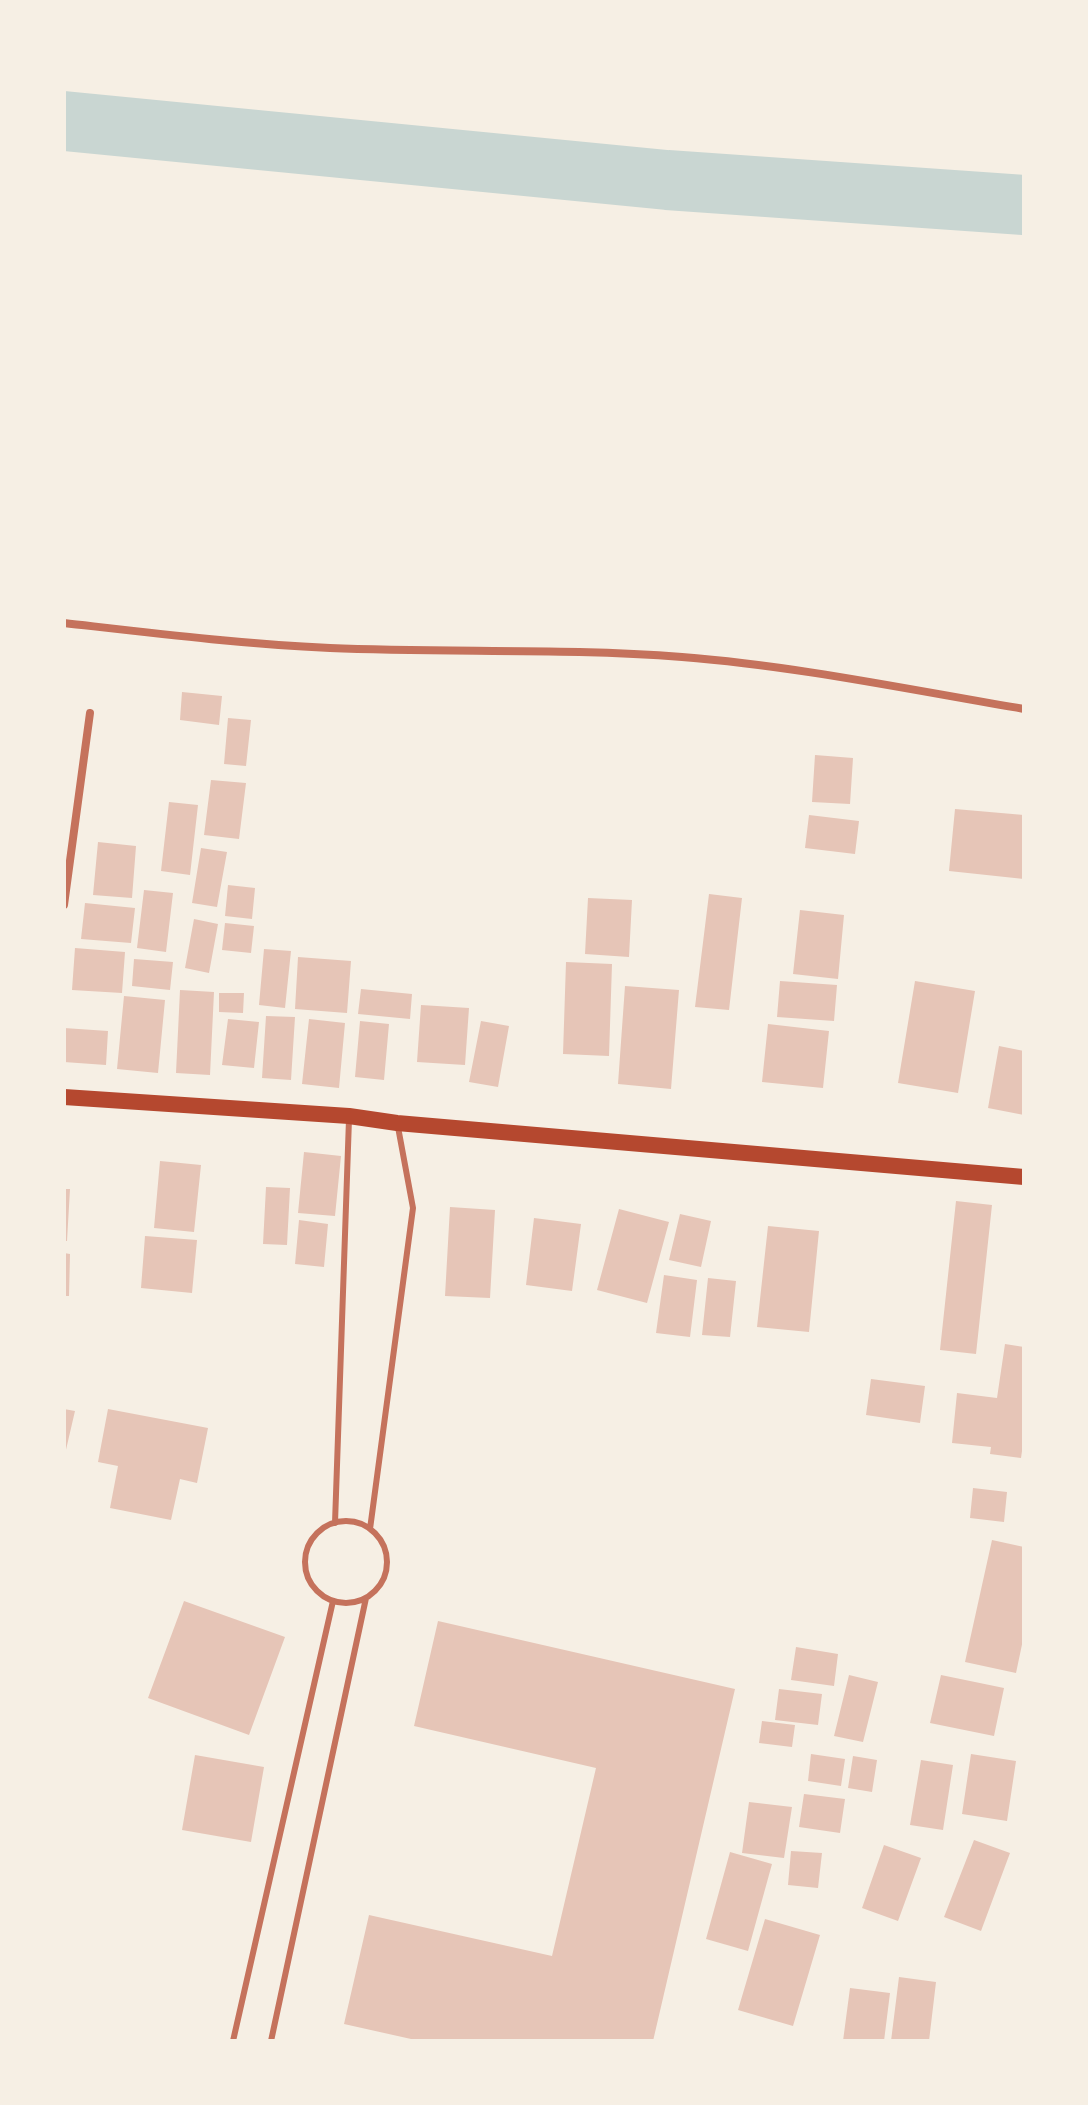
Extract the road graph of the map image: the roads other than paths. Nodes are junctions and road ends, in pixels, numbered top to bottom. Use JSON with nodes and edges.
{"nodes":[{"id":1,"x":64,"y":623,"type":"edge"},
{"id":2,"x":1024,"y":709,"type":"edge"},
{"id":3,"x":90,"y":713,"type":"dead end"},
{"id":4,"x":64,"y":905,"type":"edge"},
{"id":5,"x":64,"y":1097,"type":"edge"},
{"id":6,"x":349,"y":1116,"type":"junction"},
{"id":7,"x":397,"y":1123,"type":"junction"},
{"id":8,"x":1024,"y":1177,"type":"edge"},
{"id":9,"x":335,"y":1523,"type":"junction"},
{"id":10,"x":370,"y":1529,"type":"junction"},
{"id":11,"x":366,"y":1598,"type":"junction"},
{"id":12,"x":333,"y":1601,"type":"junction"},
{"id":13,"x":233,"y":2041,"type":"edge"},
{"id":14,"x":271,"y":2041,"type":"edge"}],
"edges":[{"from":1,"to":2,"type":"street"},
{"from":3,"to":4,"type":"street"},
{"from":5,"to":6,"type":"main road"},
{"from":6,"to":7,"type":"main road"},
{"from":6,"to":9,"type":"lane"},
{"from":7,"to":8,"type":"main road"},
{"from":7,"to":10,"type":"lane"},
{"from":9,"to":10,"type":"lane"},
{"from":9,"to":12,"type":"lane"},
{"from":10,"to":11,"type":"lane"},
{"from":11,"to":12,"type":"lane"},
{"from":11,"to":14,"type":"lane"},
{"from":12,"to":13,"type":"lane"}]}
